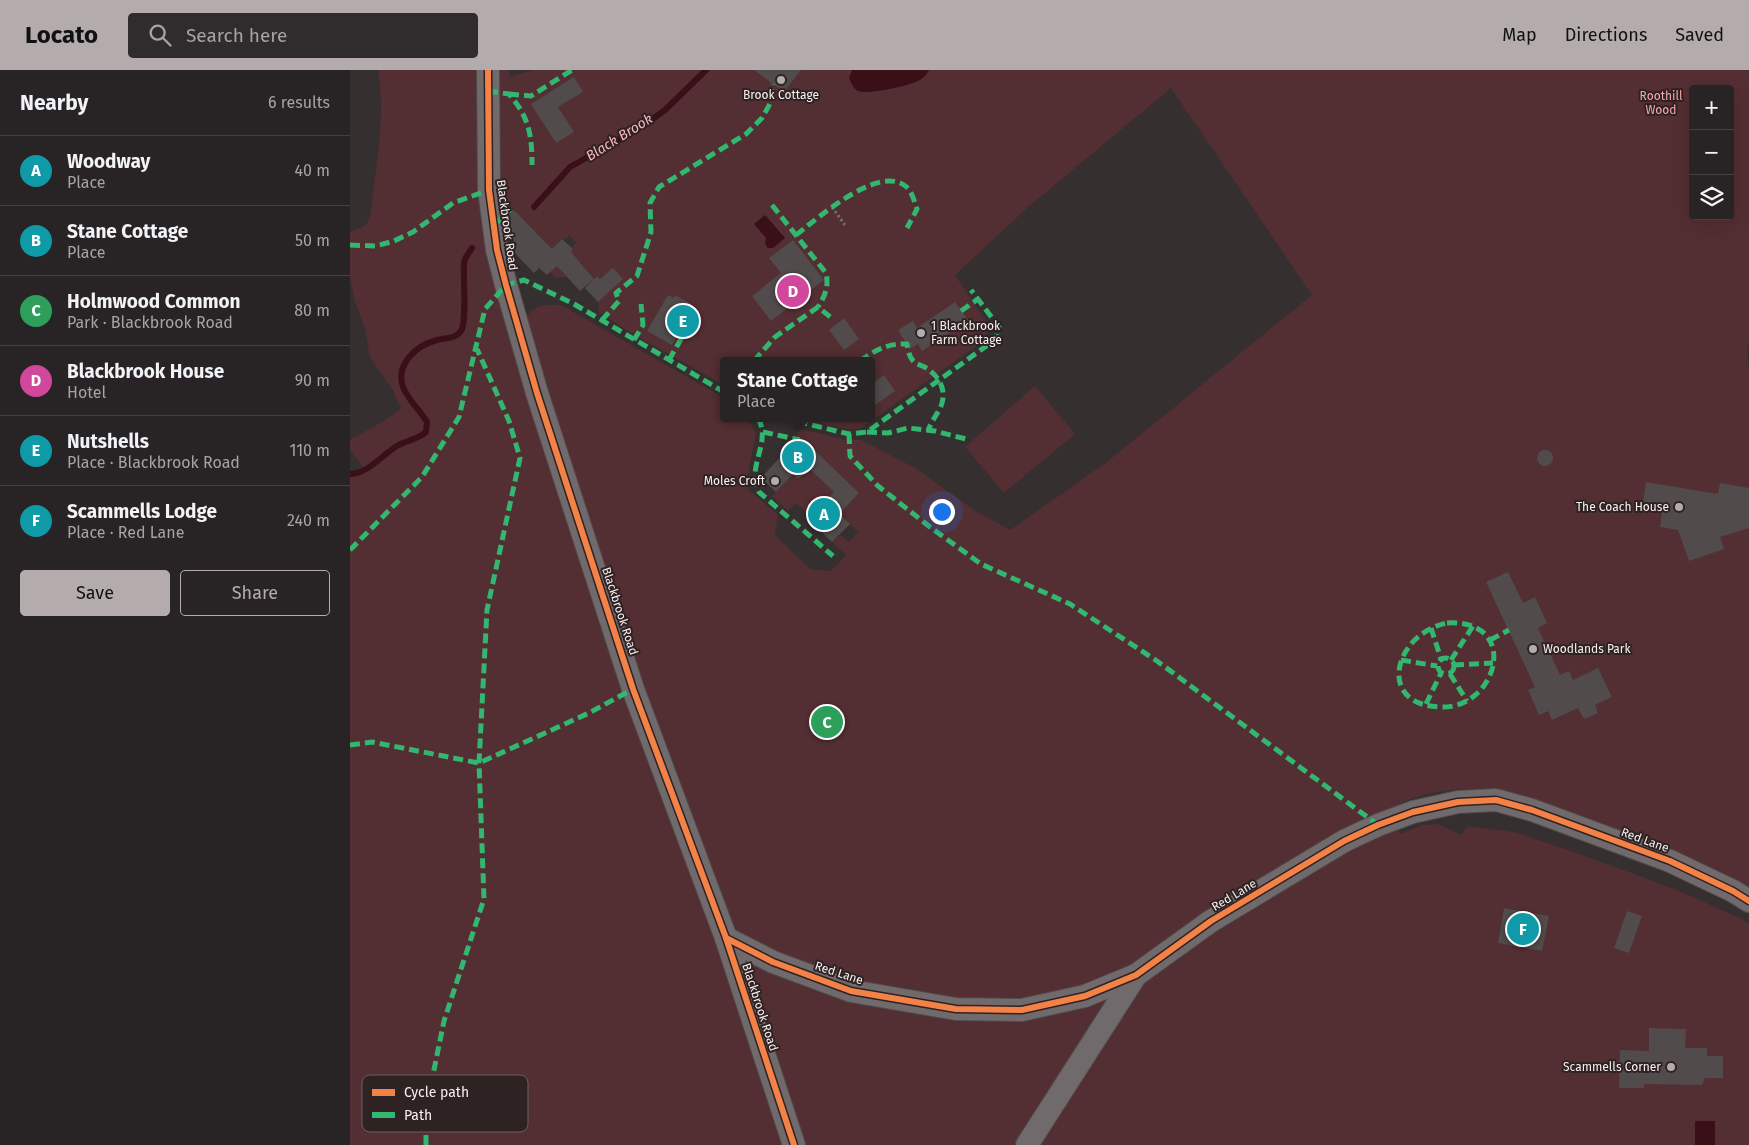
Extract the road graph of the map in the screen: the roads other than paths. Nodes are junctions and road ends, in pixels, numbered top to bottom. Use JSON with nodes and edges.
{"nodes":[{"id":1,"x":488,"y":70,"type":"edge"},
{"id":2,"x":1749,"y":901,"type":"edge"},
{"id":3,"x":726,"y":938,"type":"junction"},
{"id":4,"x":1136,"y":975,"type":"junction"},
{"id":5,"x":794,"y":1145,"type":"edge"},
{"id":6,"x":1027,"y":1145,"type":"edge"}],
"edges":[{"from":1,"to":3,"type":"street","name":"Blackbrook Road"},
{"from":2,"to":4,"type":"street","name":"Red Lane"},
{"from":3,"to":4,"type":"street","name":"Red Lane"},
{"from":3,"to":5,"type":"street","name":"Blackbrook Road"},
{"from":4,"to":6,"type":"street","name":"Red Lane"}]}
